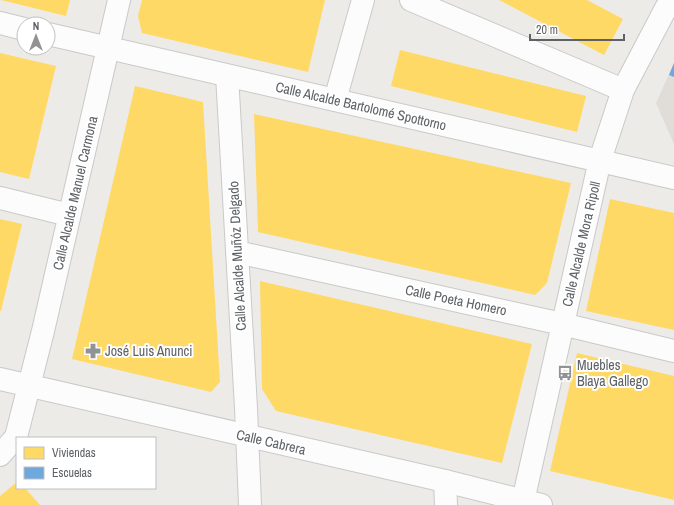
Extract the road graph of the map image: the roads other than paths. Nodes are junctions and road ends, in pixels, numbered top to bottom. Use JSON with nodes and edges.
{"nodes":[{"id":1,"x":119,"y":0,"type":"edge"},
{"id":2,"x":363,"y":0,"type":"edge"},
{"id":3,"x":410,"y":0,"type":"edge"},
{"id":4,"x":663,"y":3,"type":"edge"},
{"id":5,"x":0,"y":23,"type":"edge"},
{"id":6,"x":16,"y":26,"type":"edge"},
{"id":7,"x":56,"y":36,"type":"edge"},
{"id":8,"x":108,"y":47,"type":"junction"},
{"id":9,"x":227,"y":74,"type":"junction"},
{"id":10,"x":623,"y":90,"type":"junction"},
{"id":11,"x":335,"y":100,"type":"junction"},
{"id":12,"x":600,"y":160,"type":"junction"},
{"id":13,"x":674,"y":178,"type":"edge"},
{"id":14,"x":0,"y":198,"type":"edge"},
{"id":15,"x":69,"y":215,"type":"junction"},
{"id":16,"x":237,"y":252,"type":"junction"},
{"id":17,"x":562,"y":324,"type":"junction"},
{"id":18,"x":674,"y":351,"type":"edge"},
{"id":19,"x":0,"y":379,"type":"edge"},
{"id":20,"x":29,"y":386,"type":"junction"},
{"id":21,"x":247,"y":437,"type":"junction"},
{"id":22,"x":0,"y":455,"type":"edge"},
{"id":23,"x":445,"y":482,"type":"junction"},
{"id":24,"x":532,"y":503,"type":"edge"},
{"id":25,"x":250,"y":505,"type":"edge"},
{"id":26,"x":446,"y":505,"type":"edge"}],
"edges":[{"from":1,"to":8,"type":"street","name":"Calle Alcalde Manuel Carmona"},
{"from":2,"to":11,"type":"street"},
{"from":3,"to":10,"type":"street"},
{"from":4,"to":10,"type":"street","name":"Calle Alcalde Mora Ripoll"},
{"from":5,"to":6,"type":"street"},
{"from":7,"to":8,"type":"street","name":"Calle Alcalde Bartolomé Spottorno"},
{"from":8,"to":9,"type":"street","name":"Calle Alcalde Bartolomé Spottorno"},
{"from":8,"to":15,"type":"street","name":"Calle Alcalde Manuel Carmona"},
{"from":9,"to":11,"type":"street","name":"Calle Alcalde Bartolomé Spottorno"},
{"from":9,"to":16,"type":"street","name":"Calle Alcalde Muñóz Delgado"},
{"from":10,"to":12,"type":"street","name":"Calle Alcalde Mora Ripoll"},
{"from":11,"to":12,"type":"street","name":"Calle Alcalde Bartolomé Spottorno"},
{"from":12,"to":13,"type":"street","name":"Calle Alcalde Bartolomé Spottorno"},
{"from":12,"to":17,"type":"street","name":"Calle Alcalde Mora Ripoll"},
{"from":14,"to":15,"type":"street"},
{"from":15,"to":20,"type":"street","name":"Calle Alcalde Manuel Carmona"},
{"from":16,"to":17,"type":"street","name":"Calle Poeta Homero"},
{"from":16,"to":21,"type":"street","name":"Calle Alcalde Muñóz Delgado"},
{"from":17,"to":18,"type":"street","name":"Calle Poeta Homero"},
{"from":17,"to":24,"type":"street","name":"Calle Alcalde Mora Ripoll"},
{"from":19,"to":20,"type":"street","name":"Calle Cabrera"},
{"from":20,"to":21,"type":"street","name":"Calle Cabrera"},
{"from":20,"to":22,"type":"street","name":"Calle Alcalde Manuel Carmona"},
{"from":21,"to":23,"type":"street","name":"Calle Cabrera"},
{"from":21,"to":25,"type":"street","name":"Calle Alcalde Muñóz Delgado"},
{"from":23,"to":24,"type":"street","name":"Calle Cabrera"},
{"from":23,"to":26,"type":"street"}]}
